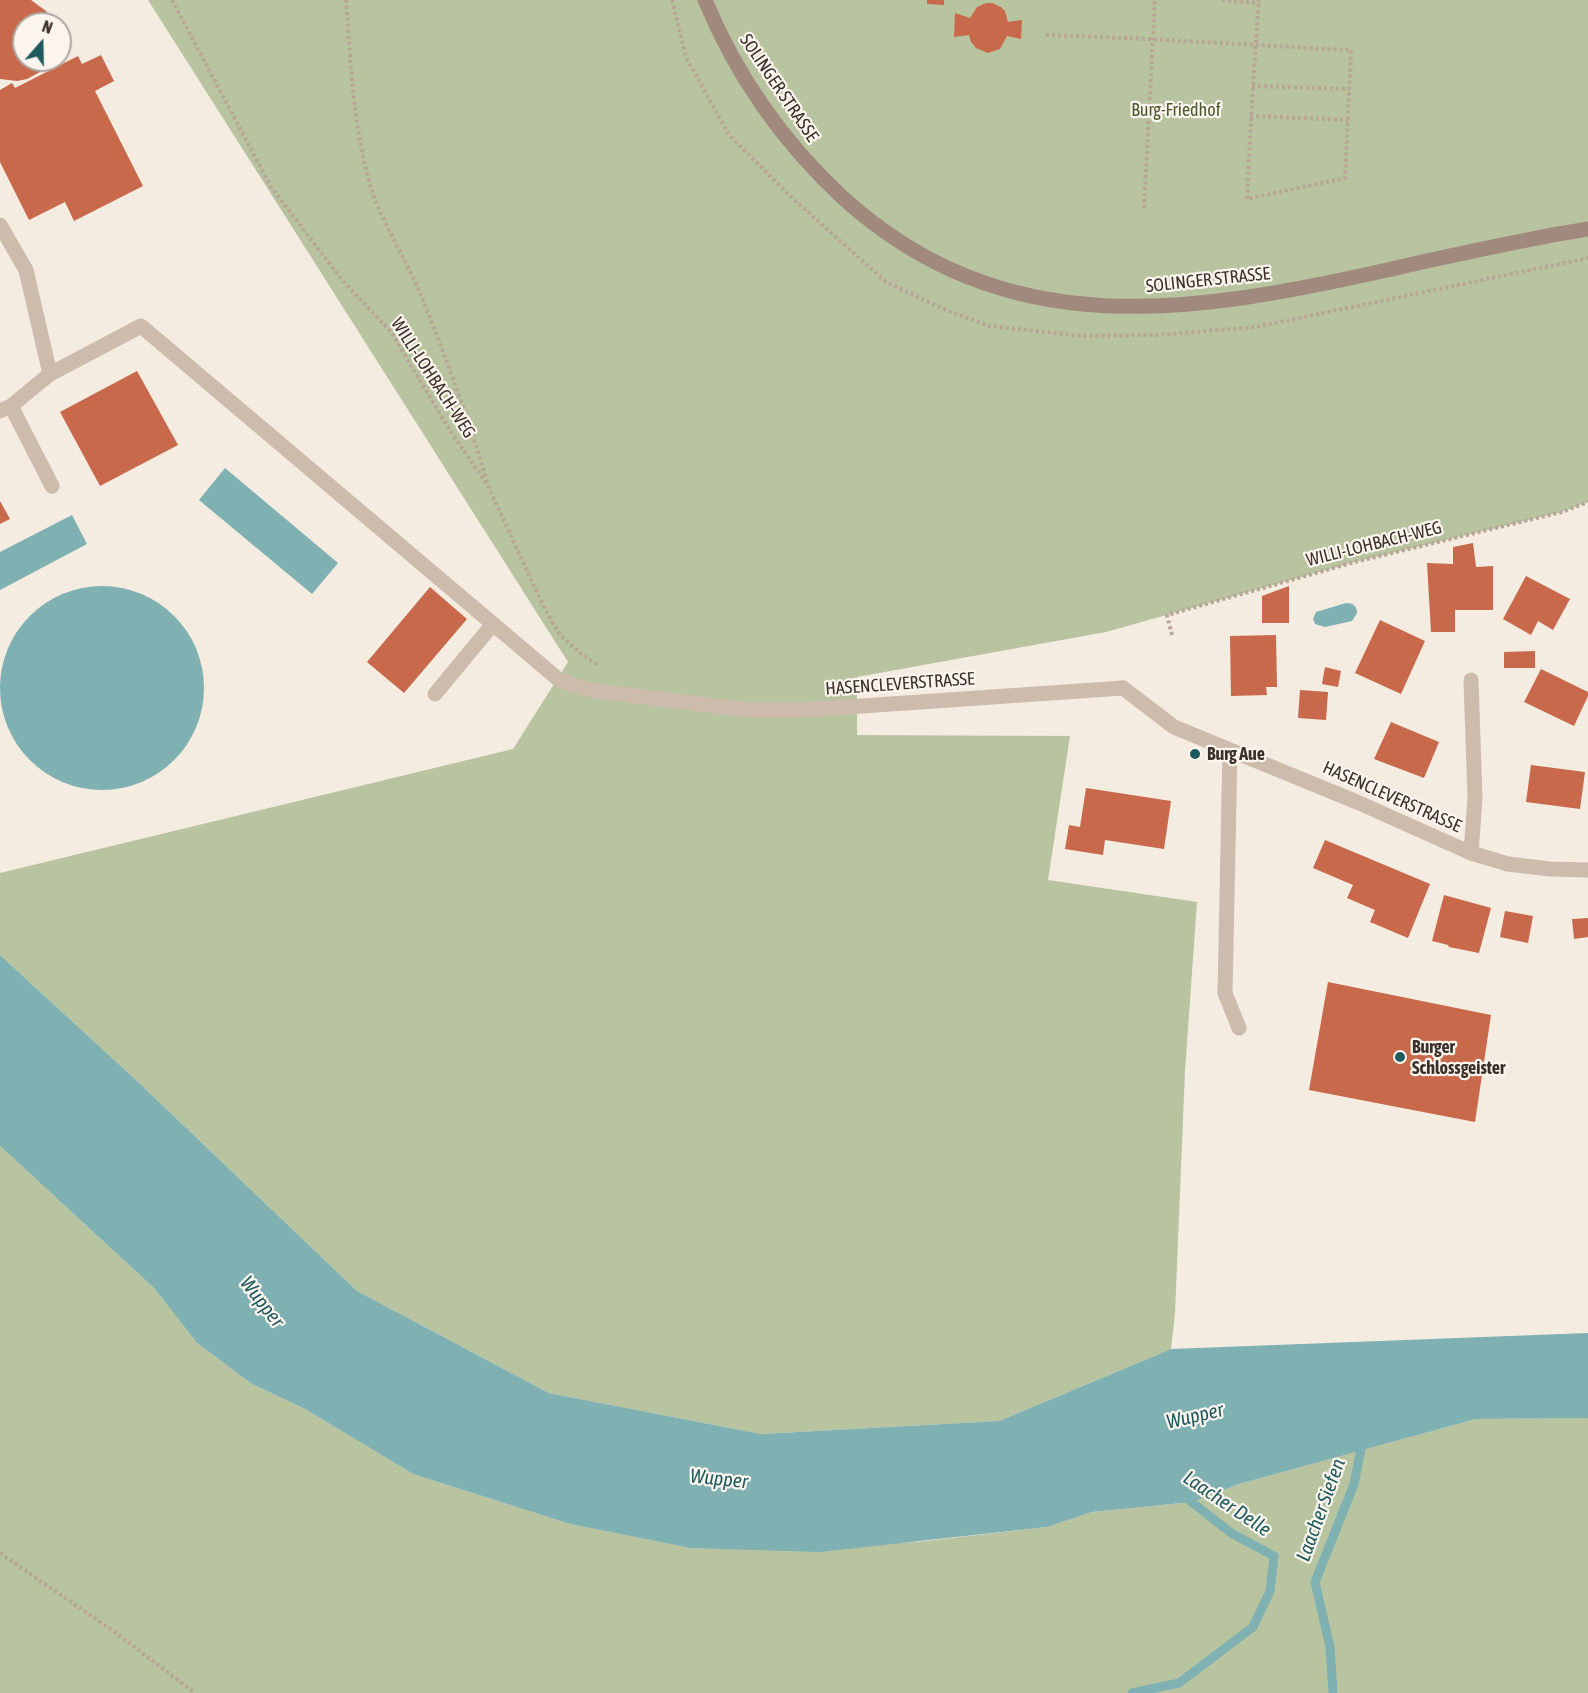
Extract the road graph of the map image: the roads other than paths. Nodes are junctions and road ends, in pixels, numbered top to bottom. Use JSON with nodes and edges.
{"nodes":[{"id":1,"x":705,"y":0,"type":"edge"},
{"id":2,"x":0,"y":225,"type":"edge"},
{"id":3,"x":1588,"y":229,"type":"edge"},
{"id":4,"x":50,"y":374,"type":"junction"},
{"id":5,"x":5,"y":408,"type":"edge"},
{"id":6,"x":52,"y":486,"type":"dead end"},
{"id":7,"x":493,"y":624,"type":"junction"},
{"id":8,"x":1471,"y":680,"type":"dead end"},
{"id":9,"x":435,"y":694,"type":"dead end"},
{"id":10,"x":1230,"y":750,"type":"junction"},
{"id":11,"x":1470,"y":853,"type":"junction"},
{"id":12,"x":1588,"y":870,"type":"edge"},
{"id":13,"x":1239,"y":1028,"type":"dead end"}],
"edges":[{"from":1,"to":3,"type":"main road","name":"SOLINGER STRASSE"},
{"from":2,"to":4,"type":"street"},
{"from":4,"to":5,"type":"street"},
{"from":4,"to":7,"type":"street"},
{"from":5,"to":6,"type":"street"},
{"from":7,"to":9,"type":"street"},
{"from":7,"to":10,"type":"street","name":"HASENCLEVERSTRASSE"},
{"from":8,"to":11,"type":"street","name":"HASENCLEVERSTRASSE"},
{"from":10,"to":11,"type":"street","name":"HASENCLEVERSTRASSE"},
{"from":10,"to":13,"type":"street"},
{"from":11,"to":12,"type":"street","name":"HASENCLEVERSTRASSE"}]}
